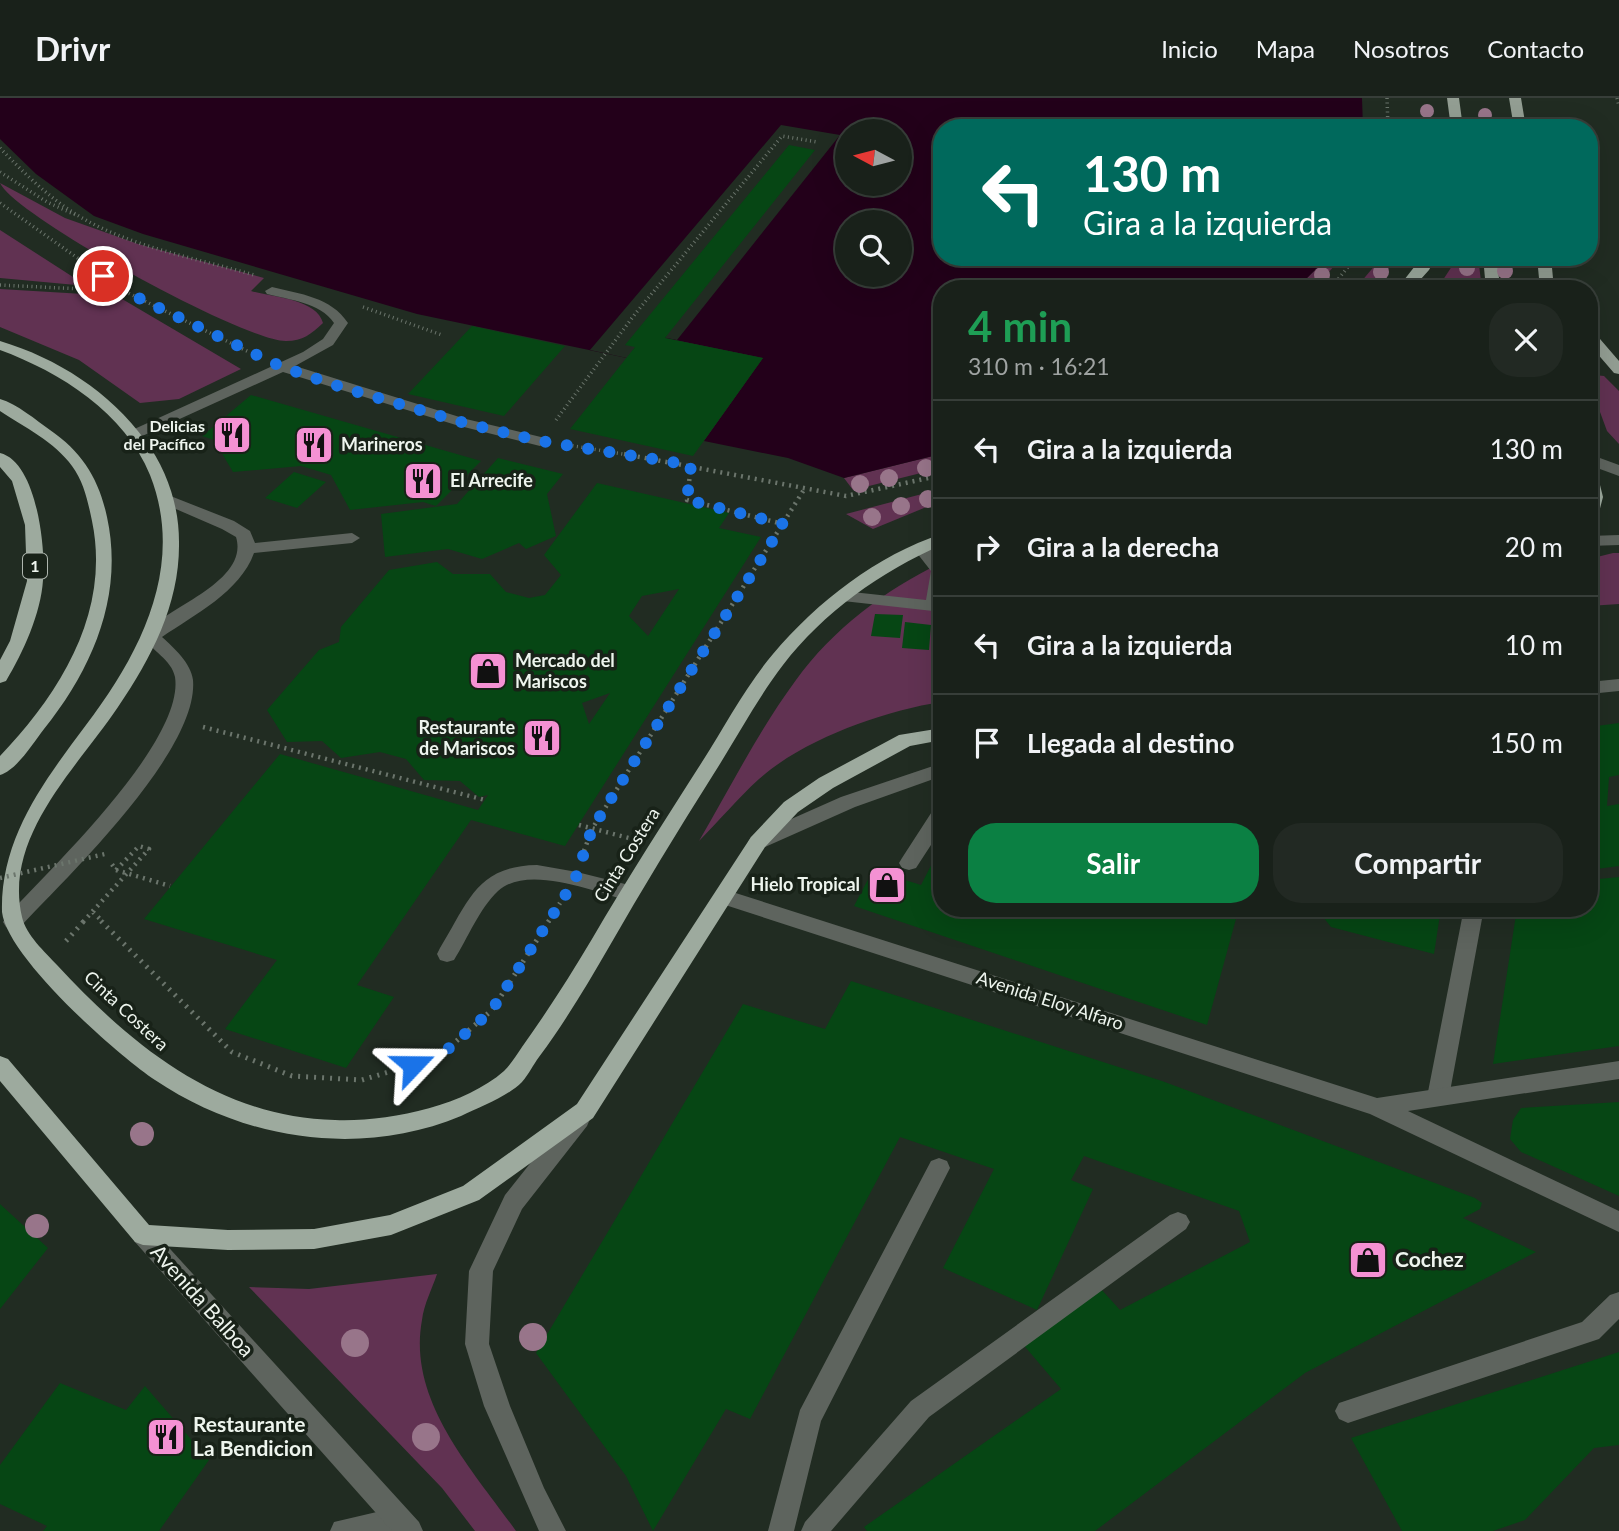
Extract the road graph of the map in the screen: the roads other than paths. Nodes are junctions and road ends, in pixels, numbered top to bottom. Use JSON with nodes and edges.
{"nodes":[{"id":1,"x":1453,"y":98,"type":"edge"},
{"id":2,"x":1515,"y":98,"type":"edge"},
{"id":3,"x":1456,"y":119,"type":"edge"},
{"id":4,"x":1518,"y":119,"type":"edge"},
{"id":5,"x":1424,"y":266,"type":"edge"},
{"id":6,"x":1412,"y":280,"type":"edge"},
{"id":7,"x":268,"y":284,"type":"road end"},
{"id":8,"x":0,"y":345,"type":"edge"},
{"id":9,"x":1598,"y":346,"type":"edge"},
{"id":10,"x":282,"y":367,"type":"junction"},
{"id":11,"x":1619,"y":370,"type":"edge"},
{"id":12,"x":0,"y":404,"type":"edge"},
{"id":13,"x":135,"y":434,"type":"junction"},
{"id":14,"x":540,"y":441,"type":"road end"},
{"id":15,"x":0,"y":458,"type":"edge"},
{"id":16,"x":1598,"y":463,"type":"edge"},
{"id":17,"x":1619,"y":471,"type":"edge"},
{"id":18,"x":168,"y":500,"type":"junction"},
{"id":19,"x":352,"y":538,"type":"dead end"},
{"id":20,"x":1619,"y":540,"type":"edge"},
{"id":21,"x":1598,"y":541,"type":"edge"},
{"id":22,"x":933,"y":542,"type":"edge"},
{"id":23,"x":248,"y":549,"type":"junction"},
{"id":24,"x":843,"y":596,"type":"junction"},
{"id":25,"x":933,"y":607,"type":"edge"},
{"id":26,"x":151,"y":636,"type":"junction"},
{"id":27,"x":0,"y":677,"type":"edge"},
{"id":28,"x":1619,"y":685,"type":"edge"},
{"id":29,"x":1598,"y":687,"type":"edge"},
{"id":30,"x":933,"y":736,"type":"edge"},
{"id":31,"x":0,"y":768,"type":"edge"},
{"id":32,"x":933,"y":772,"type":"edge"},
{"id":33,"x":933,"y":826,"type":"edge"},
{"id":34,"x":758,"y":842,"type":"junction"},
{"id":35,"x":909,"y":863,"type":"dead end"},
{"id":36,"x":629,"y":892,"type":"junction"},
{"id":37,"x":723,"y":897,"type":"junction"},
{"id":38,"x":1472,"y":917,"type":"edge"},
{"id":39,"x":12,"y":922,"type":"junction"},
{"id":40,"x":447,"y":954,"type":"dead end"},
{"id":41,"x":0,"y":1065,"type":"edge"},
{"id":42,"x":1619,"y":1070,"type":"edge"},
{"id":43,"x":1438,"y":1097,"type":"junction"},
{"id":44,"x":1377,"y":1107,"type":"junction"},
{"id":45,"x":586,"y":1111,"type":"junction"},
{"id":46,"x":939,"y":1168,"type":"dead end"},
{"id":47,"x":1178,"y":1222,"type":"dead end"},
{"id":48,"x":1619,"y":1222,"type":"edge"},
{"id":49,"x":143,"y":1235,"type":"junction"},
{"id":50,"x":1619,"y":1303,"type":"edge"},
{"id":51,"x":1348,"y":1411,"type":"dead end"},
{"id":52,"x":404,"y":1525,"type":"edge"},
{"id":53,"x":343,"y":1531,"type":"edge"},
{"id":54,"x":553,"y":1531,"type":"edge"},
{"id":55,"x":781,"y":1531,"type":"edge"},
{"id":56,"x":814,"y":1531,"type":"edge"}],
"edges":[{"from":1,"to":3,"type":"main road"},
{"from":2,"to":4,"type":"main road"},
{"from":5,"to":6,"type":"highway"},
{"from":7,"to":10,"type":"street"},
{"from":8,"to":13,"type":"highway"},
{"from":9,"to":11,"type":"main road"},
{"from":10,"to":13,"type":"street"},
{"from":10,"to":14,"type":"street"},
{"from":12,"to":31,"type":"highway"},
{"from":13,"to":18,"type":"highway"},
{"from":15,"to":27,"type":"highway","number":"1"},
{"from":16,"to":17,"type":"street"},
{"from":18,"to":23,"type":"street"},
{"from":18,"to":26,"type":"highway"},
{"from":19,"to":23,"type":"street"},
{"from":20,"to":21,"type":"street"},
{"from":22,"to":24,"type":"highway","name":"Cinta Costera"},
{"from":23,"to":26,"type":"street"},
{"from":24,"to":25,"type":"street"},
{"from":24,"to":36,"type":"highway","name":"Cinta Costera"},
{"from":26,"to":39,"type":"highway"},
{"from":26,"to":39,"type":"street"},
{"from":28,"to":29,"type":"street"},
{"from":30,"to":34,"type":"highway"},
{"from":32,"to":34,"type":"street"},
{"from":33,"to":35,"type":"street"},
{"from":34,"to":37,"type":"highway"},
{"from":36,"to":39,"type":"highway","name":"Cinta Costera"},
{"from":36,"to":40,"type":"street"},
{"from":37,"to":44,"type":"street","name":"Avenida Eloy Alfaro"},
{"from":37,"to":45,"type":"highway"},
{"from":38,"to":43,"type":"street"},
{"from":41,"to":49,"type":"highway","name":"Avenida Balboa"},
{"from":42,"to":43,"type":"street","name":"Avenida Eloy Alfaro"},
{"from":43,"to":44,"type":"street","name":"Avenida Eloy Alfaro"},
{"from":44,"to":48,"type":"street","name":"Avenida Eloy Alfaro"},
{"from":45,"to":49,"type":"highway"},
{"from":45,"to":54,"type":"street"},
{"from":46,"to":55,"type":"street"},
{"from":47,"to":56,"type":"street"},
{"from":49,"to":52,"type":"street","name":"Avenida Balboa"},
{"from":50,"to":51,"type":"street"},
{"from":52,"to":53,"type":"street"}]}
